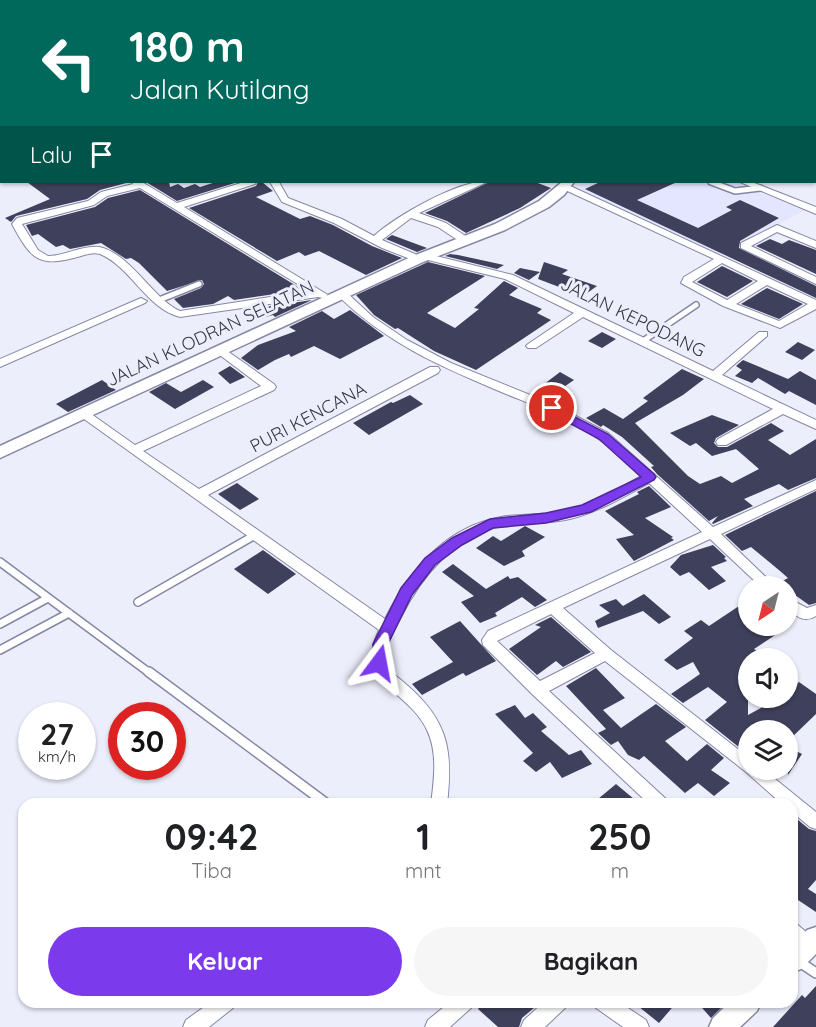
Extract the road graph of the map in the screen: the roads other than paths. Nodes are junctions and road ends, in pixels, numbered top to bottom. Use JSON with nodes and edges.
{"nodes":[{"id":1,"x":138,"y":183,"type":"edge"},
{"id":2,"x":249,"y":183,"type":"edge"},
{"id":3,"x":275,"y":183,"type":"edge"},
{"id":4,"x":480,"y":183,"type":"edge"},
{"id":5,"x":566,"y":183,"type":"edge"},
{"id":6,"x":713,"y":183,"type":"edge"},
{"id":7,"x":748,"y":183,"type":"edge"},
{"id":8,"x":770,"y":183,"type":"edge"},
{"id":9,"x":760,"y":188,"type":"junction"},
{"id":10,"x":177,"y":206,"type":"junction"},
{"id":11,"x":816,"y":211,"type":"edge"},
{"id":12,"x":411,"y":214,"type":"junction"},
{"id":13,"x":379,"y":236,"type":"junction"},
{"id":14,"x":466,"y":242,"type":"junction"},
{"id":15,"x":816,"y":244,"type":"edge"},
{"id":16,"x":433,"y":255,"type":"junction"},
{"id":17,"x":722,"y":259,"type":"junction"},
{"id":18,"x":767,"y":280,"type":"junction"},
{"id":19,"x":816,"y":281,"type":"edge"},
{"id":20,"x":199,"y":284,"type":"dead end"},
{"id":21,"x":331,"y":295,"type":"junction"},
{"id":22,"x":159,"y":300,"type":"junction"},
{"id":23,"x":141,"y":301,"type":"dead end"},
{"id":24,"x":727,"y":304,"type":"junction"},
{"id":25,"x":816,"y":304,"type":"edge"},
{"id":26,"x":696,"y":305,"type":"dead end"},
{"id":27,"x":583,"y":312,"type":"junction"},
{"id":28,"x":763,"y":333,"type":"dead end"},
{"id":29,"x":643,"y":341,"type":"junction"},
{"id":30,"x":532,"y":346,"type":"dead end"},
{"id":31,"x":219,"y":350,"type":"junction"},
{"id":32,"x":0,"y":363,"type":"edge"},
{"id":33,"x":434,"y":370,"type":"dead end"},
{"id":34,"x":714,"y":376,"type":"junction"},
{"id":35,"x":782,"y":409,"type":"junction"},
{"id":36,"x":82,"y":414,"type":"junction"},
{"id":37,"x":816,"y":425,"type":"edge"},
{"id":38,"x":722,"y":442,"type":"dead end"},
{"id":39,"x":134,"y":450,"type":"junction"},
{"id":40,"x":0,"y":453,"type":"edge"},
{"id":41,"x":650,"y":477,"type":"junction"},
{"id":42,"x":816,"y":484,"type":"edge"},
{"id":43,"x":198,"y":495,"type":"junction"},
{"id":44,"x":713,"y":534,"type":"junction"},
{"id":45,"x":255,"y":536,"type":"junction"},
{"id":46,"x":0,"y":562,"type":"edge"},
{"id":47,"x":757,"y":576,"type":"edge"},
{"id":48,"x":48,"y":598,"type":"junction"},
{"id":49,"x":138,"y":602,"type":"dead end"},
{"id":50,"x":553,"y":608,"type":"junction"},
{"id":51,"x":798,"y":610,"type":"edge"},
{"id":52,"x":816,"y":610,"type":"edge"},
{"id":53,"x":69,"y":613,"type":"junction"},
{"id":54,"x":0,"y":624,"type":"edge"},
{"id":55,"x":388,"y":629,"type":"junction"},
{"id":56,"x":0,"y":650,"type":"edge"},
{"id":57,"x":606,"y":654,"type":"junction"},
{"id":58,"x":537,"y":690,"type":"junction"},
{"id":59,"x":738,"y":758,"type":"edge"},
{"id":60,"x":765,"y":780,"type":"edge"},
{"id":61,"x":319,"y":798,"type":"edge"},
{"id":62,"x":440,"y":798,"type":"edge"},
{"id":63,"x":653,"y":798,"type":"edge"},
{"id":64,"x":787,"y":798,"type":"edge"},
{"id":65,"x":798,"y":807,"type":"edge"},
{"id":66,"x":816,"y":822,"type":"edge"},
{"id":67,"x":801,"y":947,"type":"edge"},
{"id":68,"x":816,"y":973,"type":"edge"},
{"id":69,"x":218,"y":1008,"type":"edge"},
{"id":70,"x":457,"y":1008,"type":"edge"},
{"id":71,"x":552,"y":1008,"type":"edge"},
{"id":72,"x":612,"y":1008,"type":"edge"},
{"id":73,"x":742,"y":1008,"type":"edge"},
{"id":74,"x":194,"y":1027,"type":"edge"},
{"id":75,"x":435,"y":1027,"type":"edge"},
{"id":76,"x":531,"y":1027,"type":"edge"},
{"id":77,"x":639,"y":1027,"type":"edge"},
{"id":78,"x":722,"y":1027,"type":"edge"}],
"edges":[{"from":1,"to":10,"type":"street"},
{"from":1,"to":22,"type":"street"},
{"from":2,"to":10,"type":"street"},
{"from":3,"to":13,"type":"street","name":"JALAN KEPODANG"},
{"from":4,"to":12,"type":"street"},
{"from":5,"to":14,"type":"main road","name":"JALAN KLODRAN SELATAN"},
{"from":5,"to":17,"type":"street"},
{"from":6,"to":9,"type":"lane"},
{"from":7,"to":9,"type":"street"},
{"from":8,"to":9,"type":"street"},
{"from":9,"to":11,"type":"street"},
{"from":10,"to":21,"type":"street"},
{"from":12,"to":13,"type":"street"},
{"from":12,"to":14,"type":"street"},
{"from":13,"to":16,"type":"street","name":"JALAN KEPODANG"},
{"from":14,"to":16,"type":"main road","name":"JALAN KLODRAN SELATAN"},
{"from":15,"to":19,"type":"street"},
{"from":16,"to":21,"type":"main road","name":"JALAN KLODRAN SELATAN"},
{"from":16,"to":27,"type":"street","name":"JALAN KEPODANG"},
{"from":17,"to":18,"type":"street"},
{"from":17,"to":24,"type":"street"},
{"from":18,"to":24,"type":"street"},
{"from":18,"to":25,"type":"street"},
{"from":20,"to":22,"type":"lane"},
{"from":21,"to":22,"type":"street"},
{"from":21,"to":31,"type":"main road","name":"JALAN KLODRAN SELATAN"},
{"from":21,"to":41,"type":"street"},
{"from":23,"to":32,"type":"street"},
{"from":24,"to":25,"type":"street"},
{"from":26,"to":29,"type":"lane"},
{"from":27,"to":29,"type":"street","name":"JALAN KEPODANG"},
{"from":27,"to":30,"type":"street"},
{"from":28,"to":34,"type":"street"},
{"from":29,"to":34,"type":"street","name":"JALAN KEPODANG"},
{"from":31,"to":36,"type":"main road","name":"JALAN KLODRAN SELATAN"},
{"from":31,"to":39,"type":"street"},
{"from":33,"to":43,"type":"street","name":"PURI KENCANA"},
{"from":34,"to":35,"type":"street","name":"JALAN KEPODANG"},
{"from":35,"to":37,"type":"street","name":"JALAN KEPODANG"},
{"from":35,"to":38,"type":"street"},
{"from":36,"to":39,"type":"street"},
{"from":36,"to":40,"type":"main road","name":"JALAN KLODRAN SELATAN"},
{"from":39,"to":43,"type":"street"},
{"from":41,"to":44,"type":"street"},
{"from":41,"to":55,"type":"street"},
{"from":42,"to":44,"type":"street"},
{"from":43,"to":45,"type":"street"},
{"from":44,"to":47,"type":"street"},
{"from":44,"to":50,"type":"street"},
{"from":45,"to":49,"type":"lane"},
{"from":45,"to":55,"type":"street"},
{"from":46,"to":48,"type":"lane"},
{"from":48,"to":53,"type":"lane"},
{"from":48,"to":54,"type":"lane"},
{"from":50,"to":57,"type":"street"},
{"from":50,"to":58,"type":"street"},
{"from":51,"to":52,"type":"street"},
{"from":53,"to":56,"type":"lane"},
{"from":53,"to":61,"type":"lane"},
{"from":55,"to":62,"type":"street"},
{"from":57,"to":58,"type":"street"},
{"from":57,"to":59,"type":"street"},
{"from":58,"to":63,"type":"street"},
{"from":60,"to":64,"type":"street"},
{"from":65,"to":66,"type":"street"},
{"from":67,"to":68,"type":"lane"},
{"from":69,"to":74,"type":"street"},
{"from":70,"to":75,"type":"street"},
{"from":71,"to":76,"type":"street"},
{"from":72,"to":77,"type":"street"},
{"from":73,"to":78,"type":"main road"}]}
